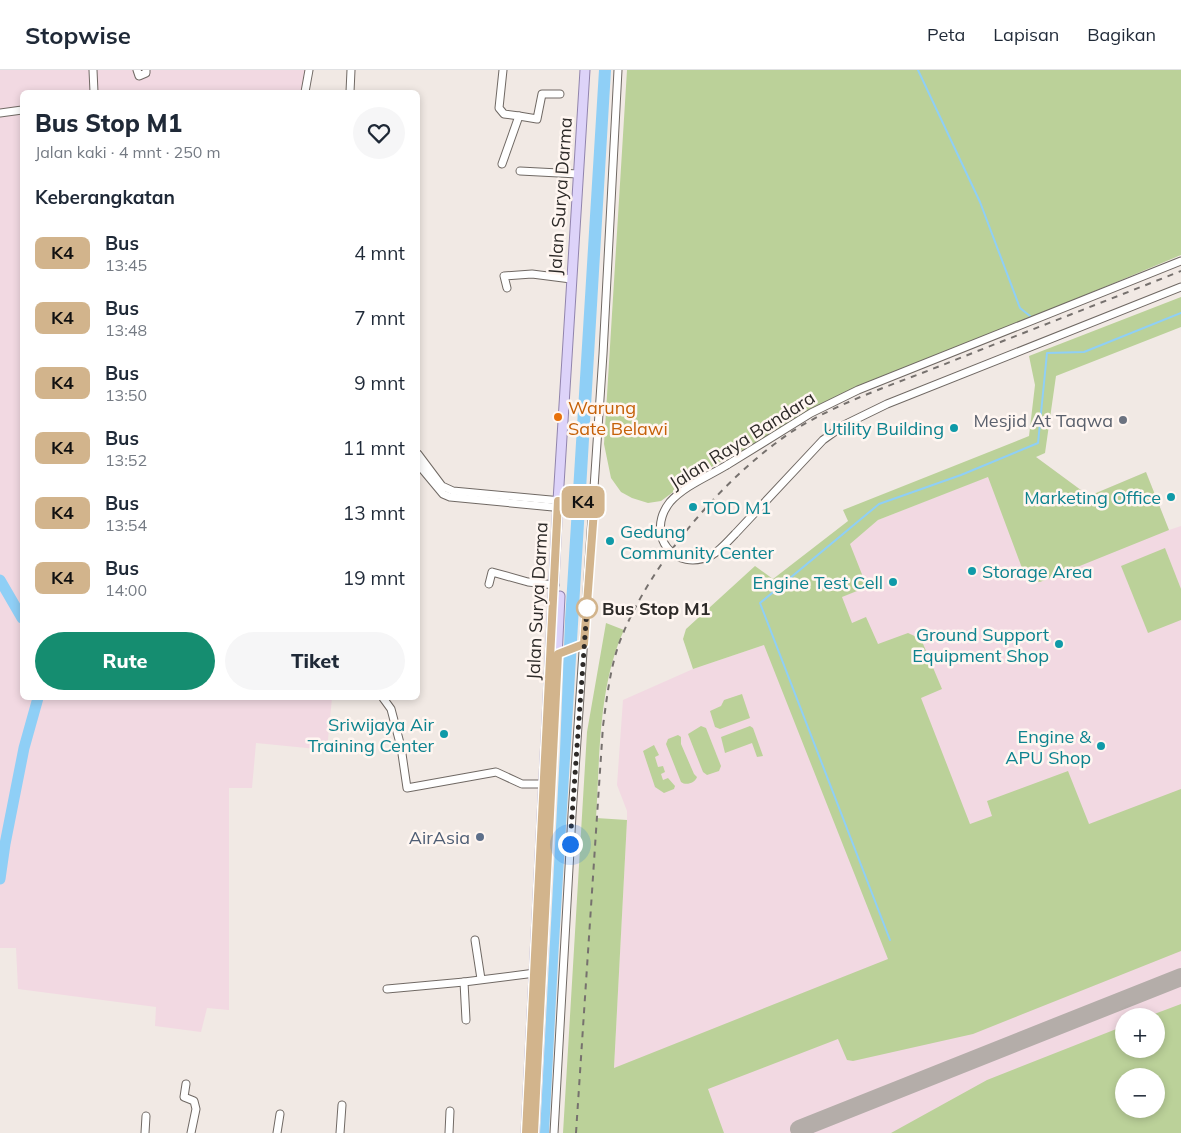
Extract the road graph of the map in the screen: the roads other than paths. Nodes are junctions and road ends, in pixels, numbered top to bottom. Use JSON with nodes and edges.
{"nodes":[{"id":1,"x":93,"y":70,"type":"edge"},
{"id":2,"x":137,"y":70,"type":"edge"},
{"id":3,"x":146,"y":70,"type":"edge"},
{"id":4,"x":309,"y":70,"type":"edge"},
{"id":5,"x":351,"y":70,"type":"edge"},
{"id":6,"x":503,"y":70,"type":"edge"},
{"id":7,"x":585,"y":70,"type":"edge"},
{"id":8,"x":591,"y":70,"type":"edge"},
{"id":9,"x":618,"y":70,"type":"edge"},
{"id":10,"x":94,"y":90,"type":"edge"},
{"id":11,"x":305,"y":90,"type":"edge"},
{"id":12,"x":350,"y":90,"type":"edge"},
{"id":13,"x":560,"y":94,"type":"dead end"},
{"id":14,"x":20,"y":110,"type":"edge"},
{"id":15,"x":0,"y":113,"type":"edge"},
{"id":16,"x":519,"y":116,"type":"junction"},
{"id":17,"x":502,"y":164,"type":"dead end"},
{"id":18,"x":520,"y":171,"type":"dead end"},
{"id":19,"x":578,"y":174,"type":"junction"},
{"id":20,"x":1181,"y":261,"type":"edge"},
{"id":21,"x":571,"y":278,"type":"junction"},
{"id":22,"x":1181,"y":287,"type":"edge"},
{"id":23,"x":507,"y":288,"type":"dead end"},
{"id":24,"x":420,"y":457,"type":"edge"},
{"id":25,"x":420,"y":466,"type":"edge"},
{"id":26,"x":590,"y":503,"type":"junction"},
{"id":27,"x":563,"y":504,"type":"junction"},
{"id":28,"x":489,"y":584,"type":"dead end"},
{"id":29,"x":555,"y":585,"type":"junction"},
{"id":30,"x":581,"y":645,"type":"junction"},
{"id":31,"x":560,"y":654,"type":"junction"},
{"id":32,"x":384,"y":700,"type":"edge"},
{"id":33,"x":543,"y":784,"type":"junction"},
{"id":34,"x":475,"y":940,"type":"dead end"},
{"id":35,"x":534,"y":973,"type":"junction"},
{"id":36,"x":481,"y":979,"type":"junction"},
{"id":37,"x":464,"y":982,"type":"junction"},
{"id":38,"x":388,"y":989,"type":"dead end"},
{"id":39,"x":466,"y":1020,"type":"dead end"},
{"id":40,"x":186,"y":1084,"type":"dead end"},
{"id":41,"x":342,"y":1105,"type":"dead end"},
{"id":42,"x":450,"y":1111,"type":"dead end"},
{"id":43,"x":280,"y":1114,"type":"dead end"},
{"id":44,"x":146,"y":1116,"type":"dead end"},
{"id":45,"x":145,"y":1133,"type":"edge"},
{"id":46,"x":191,"y":1133,"type":"edge"},
{"id":47,"x":277,"y":1133,"type":"edge"},
{"id":48,"x":340,"y":1133,"type":"edge"},
{"id":49,"x":449,"y":1133,"type":"edge"},
{"id":50,"x":526,"y":1133,"type":"edge"},
{"id":51,"x":534,"y":1133,"type":"edge"},
{"id":52,"x":554,"y":1133,"type":"edge"}],
"edges":[{"from":1,"to":10,"type":"street"},
{"from":2,"to":3,"type":"street"},
{"from":4,"to":11,"type":"street"},
{"from":5,"to":12,"type":"street"},
{"from":6,"to":16,"type":"street"},
{"from":7,"to":19,"type":"main road","name":"Jalan Surya Darma"},
{"from":8,"to":27,"type":"main road","name":"Jalan Surya Darma"},
{"from":9,"to":26,"type":"street"},
{"from":13,"to":16,"type":"street"},
{"from":14,"to":15,"type":"street"},
{"from":16,"to":17,"type":"street"},
{"from":18,"to":19,"type":"street"},
{"from":19,"to":21,"type":"main road","name":"Jalan Surya Darma"},
{"from":20,"to":22,"type":"street","name":"Jalan Raya Bandara","bridge":true},
{"from":21,"to":23,"type":"street"},
{"from":21,"to":27,"type":"main road","name":"Jalan Surya Darma"},
{"from":24,"to":27,"type":"street"},
{"from":25,"to":27,"type":"street"},
{"from":26,"to":27,"type":"street"},
{"from":26,"to":30,"type":"street"},
{"from":27,"to":29,"type":"main road","name":"Jalan Surya Darma"},
{"from":27,"to":31,"type":"main road","name":"Jalan Surya Darma"},
{"from":28,"to":29,"type":"street"},
{"from":29,"to":33,"type":"main road","name":"Jalan Surya Darma"},
{"from":30,"to":31,"type":"street"},
{"from":30,"to":52,"type":"street"},
{"from":31,"to":51,"type":"main road","name":"Jalan Surya Darma"},
{"from":32,"to":33,"type":"street"},
{"from":33,"to":35,"type":"main road","name":"Jalan Surya Darma"},
{"from":34,"to":36,"type":"street"},
{"from":35,"to":36,"type":"street"},
{"from":35,"to":50,"type":"main road","name":"Jalan Surya Darma"},
{"from":36,"to":37,"type":"street"},
{"from":37,"to":38,"type":"street"},
{"from":37,"to":39,"type":"street"},
{"from":40,"to":46,"type":"street"},
{"from":41,"to":48,"type":"street"},
{"from":42,"to":49,"type":"street"},
{"from":43,"to":47,"type":"street"},
{"from":44,"to":45,"type":"street"}]}
